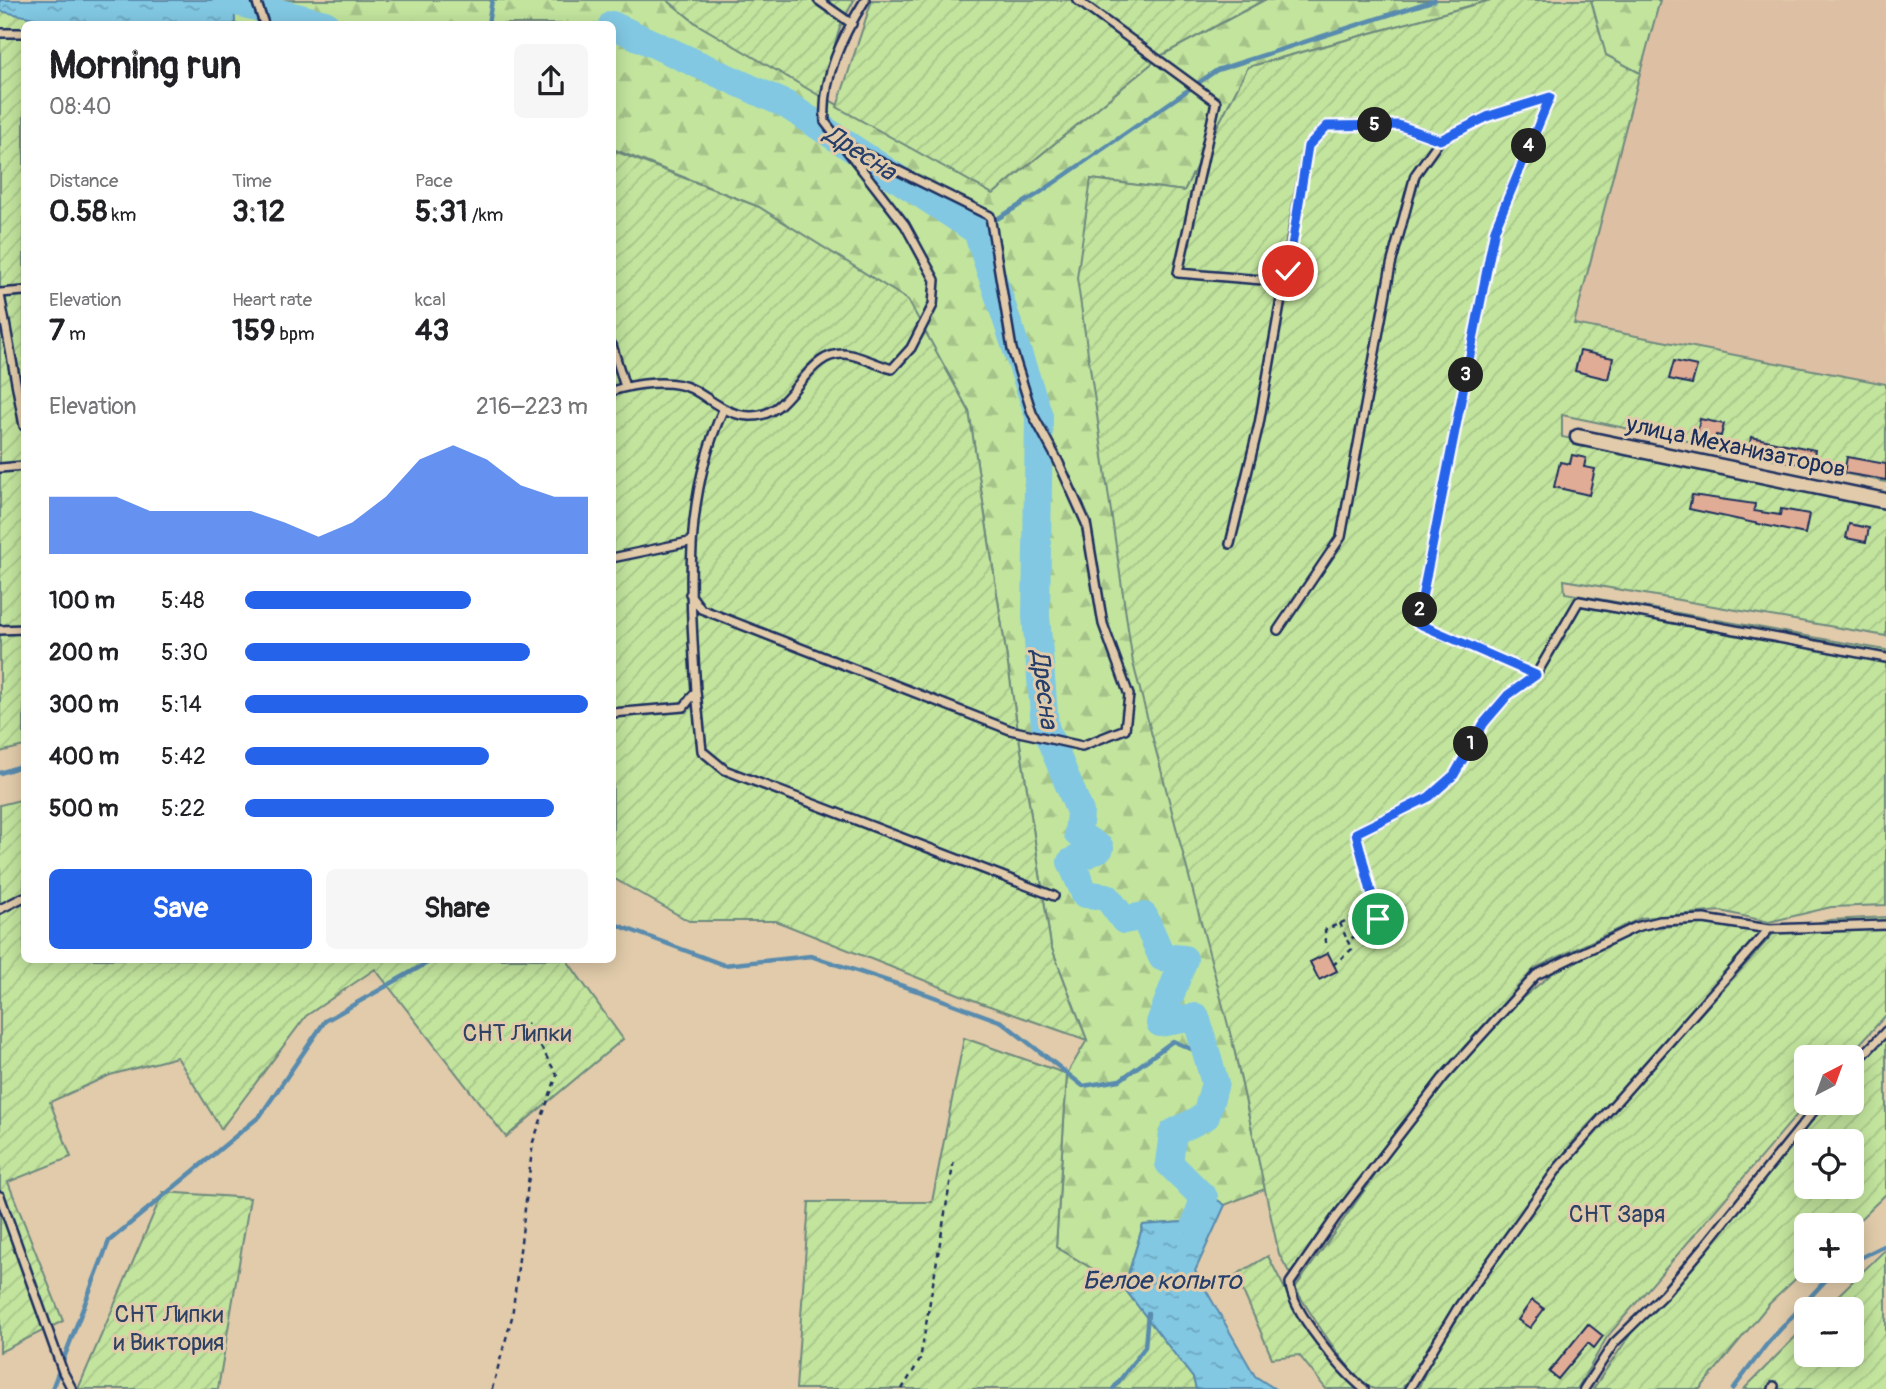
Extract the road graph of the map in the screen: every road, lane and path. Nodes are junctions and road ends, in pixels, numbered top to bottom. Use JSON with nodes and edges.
{"nodes":[{"id":1,"x":256,"y":0,"type":"edge"},
{"id":2,"x":818,"y":0,"type":"edge"},
{"id":3,"x":865,"y":0,"type":"edge"},
{"id":4,"x":1077,"y":0,"type":"edge"},
{"id":5,"x":263,"y":21,"type":"edge"},
{"id":6,"x":852,"y":24,"type":"junction"},
{"id":7,"x":0,"y":33,"type":"edge"},
{"id":8,"x":21,"y":33,"type":"edge"},
{"id":9,"x":1440,"y":140,"type":"junction"},
{"id":10,"x":840,"y":142,"type":"junction"},
{"id":11,"x":1286,"y":282,"type":"junction"},
{"id":12,"x":21,"y":291,"type":"edge"},
{"id":13,"x":0,"y":294,"type":"edge"},
{"id":14,"x":616,"y":358,"type":"edge"},
{"id":15,"x":625,"y":387,"type":"junction"},
{"id":16,"x":616,"y":390,"type":"edge"},
{"id":17,"x":21,"y":410,"type":"edge"},
{"id":18,"x":723,"y":410,"type":"junction"},
{"id":19,"x":1577,"y":438,"type":"dead end"},
{"id":20,"x":21,"y":467,"type":"edge"},
{"id":21,"x":0,"y":468,"type":"edge"},
{"id":22,"x":1886,"y":502,"type":"edge"},
{"id":23,"x":690,"y":542,"type":"junction"},
{"id":24,"x":1230,"y":544,"type":"dead end"},
{"id":25,"x":616,"y":557,"type":"edge"},
{"id":26,"x":690,"y":594,"type":"junction"},
{"id":27,"x":21,"y":629,"type":"edge"},
{"id":28,"x":0,"y":630,"type":"edge"},
{"id":29,"x":1278,"y":630,"type":"dead end"},
{"id":30,"x":1886,"y":658,"type":"edge"},
{"id":31,"x":1536,"y":675,"type":"junction"},
{"id":32,"x":696,"y":691,"type":"junction"},
{"id":33,"x":616,"y":713,"type":"edge"},
{"id":34,"x":1054,"y":896,"type":"dead end"},
{"id":35,"x":21,"y":898,"type":"edge"},
{"id":36,"x":0,"y":909,"type":"edge"},
{"id":37,"x":1361,"y":909,"type":"dead end"},
{"id":38,"x":1378,"y":919,"type":"dead end"},
{"id":39,"x":1340,"y":923,"type":"junction"},
{"id":40,"x":1886,"y":925,"type":"edge"},
{"id":41,"x":1769,"y":929,"type":"junction"},
{"id":42,"x":1367,"y":931,"type":"dead end"},
{"id":43,"x":1347,"y":940,"type":"junction"},
{"id":44,"x":1326,"y":943,"type":"dead end"},
{"id":45,"x":1333,"y":965,"type":"dead end"},
{"id":46,"x":527,"y":1023,"type":"dead end"},
{"id":47,"x":1886,"y":1031,"type":"edge"},
{"id":48,"x":1864,"y":1055,"type":"edge"},
{"id":49,"x":1811,"y":1115,"type":"edge"},
{"id":50,"x":954,"y":1160,"type":"dead end"},
{"id":51,"x":0,"y":1196,"type":"edge"},
{"id":52,"x":72,"y":1389,"type":"edge"},
{"id":53,"x":492,"y":1389,"type":"edge"},
{"id":54,"x":902,"y":1389,"type":"edge"},
{"id":55,"x":1363,"y":1389,"type":"edge"},
{"id":56,"x":1409,"y":1389,"type":"edge"},
{"id":57,"x":1584,"y":1389,"type":"edge"}],
"edges":[{"from":1,"to":5,"type":"lane"},
{"from":2,"to":6,"type":"lane"},
{"from":3,"to":6,"type":"lane"},
{"from":4,"to":11,"type":"lane"},
{"from":6,"to":10,"type":"lane"},
{"from":7,"to":8,"type":"lane"},
{"from":9,"to":11,"type":"lane"},
{"from":9,"to":29,"type":"lane"},
{"from":9,"to":31,"type":"lane"},
{"from":10,"to":18,"type":"lane"},
{"from":10,"to":26,"type":"lane"},
{"from":11,"to":24,"type":"lane"},
{"from":12,"to":13,"type":"lane"},
{"from":13,"to":17,"type":"lane"},
{"from":14,"to":15,"type":"lane"},
{"from":15,"to":16,"type":"lane"},
{"from":15,"to":18,"type":"lane"},
{"from":18,"to":23,"type":"lane"},
{"from":19,"to":22,"type":"street","name":"улица Механизаторов"},
{"from":20,"to":21,"type":"lane"},
{"from":23,"to":25,"type":"lane"},
{"from":23,"to":26,"type":"lane"},
{"from":26,"to":32,"type":"lane"},
{"from":27,"to":28,"type":"lane"},
{"from":30,"to":31,"type":"lane"},
{"from":31,"to":38,"type":"lane"},
{"from":32,"to":33,"type":"lane"},
{"from":32,"to":34,"type":"lane"},
{"from":35,"to":36,"type":"lane"},
{"from":37,"to":39,"type":"path"},
{"from":39,"to":43,"type":"path"},
{"from":39,"to":44,"type":"path"},
{"from":40,"to":41,"type":"lane"},
{"from":41,"to":55,"type":"lane"},
{"from":41,"to":56,"type":"lane"},
{"from":42,"to":43,"type":"path"},
{"from":43,"to":45,"type":"path"},
{"from":46,"to":53,"type":"path"},
{"from":47,"to":48,"type":"lane"},
{"from":49,"to":57,"type":"lane"},
{"from":50,"to":54,"type":"path"},
{"from":51,"to":52,"type":"lane"}]}
